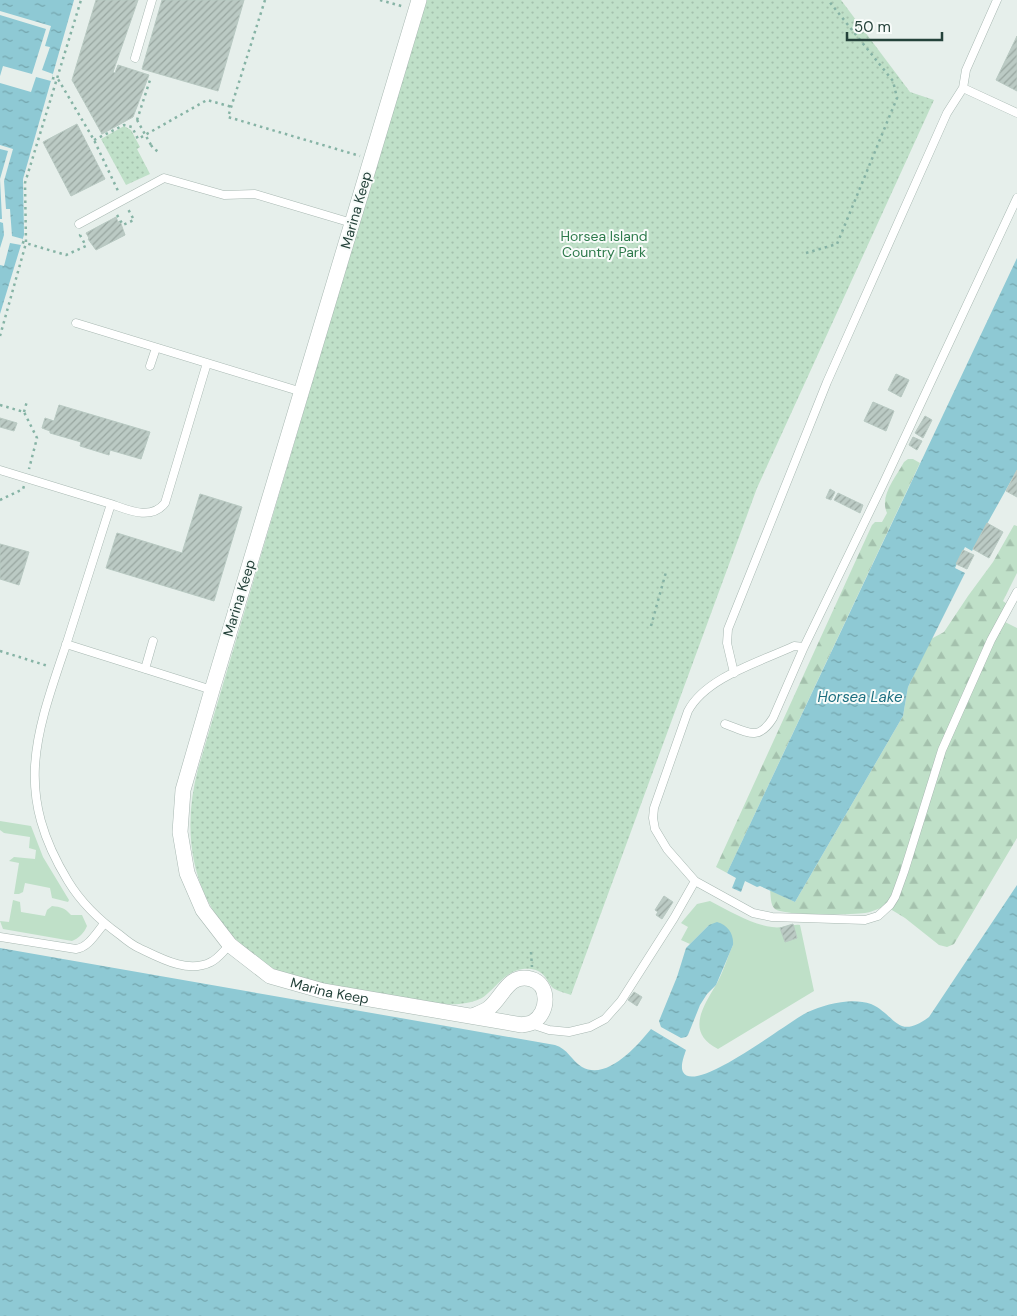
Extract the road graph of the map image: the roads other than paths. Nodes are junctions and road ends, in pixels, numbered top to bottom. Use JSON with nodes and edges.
{"nodes":[{"id":1,"x":152,"y":0,"type":"edge"},
{"id":2,"x":998,"y":0,"type":"edge"},
{"id":3,"x":417,"y":5,"type":"edge"},
{"id":4,"x":135,"y":58,"type":"dead end"},
{"id":5,"x":962,"y":88,"type":"junction"},
{"id":6,"x":1017,"y":113,"type":"edge"},
{"id":7,"x":1017,"y":198,"type":"edge"},
{"id":8,"x":352,"y":223,"type":"junction"},
{"id":9,"x":79,"y":224,"type":"dead end"},
{"id":10,"x":76,"y":323,"type":"dead end"},
{"id":11,"x":156,"y":348,"type":"junction"},
{"id":12,"x":206,"y":363,"type":"junction"},
{"id":13,"x":150,"y":366,"type":"dead end"},
{"id":14,"x":302,"y":392,"type":"junction"},
{"id":15,"x":0,"y":470,"type":"edge"},
{"id":16,"x":111,"y":504,"type":"junction"},
{"id":17,"x":1017,"y":592,"type":"edge"},
{"id":18,"x":153,"y":641,"type":"dead end"},
{"id":19,"x":66,"y":644,"type":"junction"},
{"id":20,"x":804,"y":647,"type":"junction"},
{"id":21,"x":145,"y":669,"type":"junction"},
{"id":22,"x":734,"y":673,"type":"junction"},
{"id":23,"x":212,"y":690,"type":"junction"},
{"id":24,"x":726,"y":724,"type":"dead end"},
{"id":25,"x":695,"y":881,"type":"junction"},
{"id":26,"x":104,"y":924,"type":"junction"},
{"id":27,"x":0,"y":937,"type":"edge"},
{"id":28,"x":230,"y":944,"type":"junction"},
{"id":29,"x":472,"y":1016,"type":"junction"},
{"id":30,"x":530,"y":1024,"type":"junction"}],
"edges":[{"from":1,"to":4,"type":"lane"},
{"from":2,"to":5,"type":"lane"},
{"from":3,"to":8,"type":"street","name":"Marina Keep"},
{"from":5,"to":6,"type":"lane"},
{"from":5,"to":22,"type":"lane"},
{"from":7,"to":20,"type":"lane"},
{"from":8,"to":9,"type":"lane"},
{"from":8,"to":14,"type":"street","name":"Marina Keep"},
{"from":10,"to":11,"type":"lane"},
{"from":11,"to":12,"type":"lane"},
{"from":11,"to":13,"type":"lane"},
{"from":12,"to":14,"type":"lane"},
{"from":12,"to":16,"type":"lane"},
{"from":14,"to":23,"type":"street","name":"Marina Keep"},
{"from":15,"to":16,"type":"lane"},
{"from":16,"to":19,"type":"lane"},
{"from":17,"to":25,"type":"lane"},
{"from":18,"to":21,"type":"lane"},
{"from":19,"to":21,"type":"lane"},
{"from":19,"to":26,"type":"lane"},
{"from":20,"to":22,"type":"lane"},
{"from":20,"to":24,"type":"lane"},
{"from":21,"to":23,"type":"lane"},
{"from":22,"to":25,"type":"lane"},
{"from":23,"to":28,"type":"street","name":"Marina Keep"},
{"from":25,"to":30,"type":"lane"},
{"from":26,"to":27,"type":"lane"},
{"from":26,"to":28,"type":"lane"},
{"from":28,"to":29,"type":"street","name":"Marina Keep"},
{"from":29,"to":30,"type":"street","name":"Marina Keep"},
{"from":29,"to":30,"type":"street"}]}
